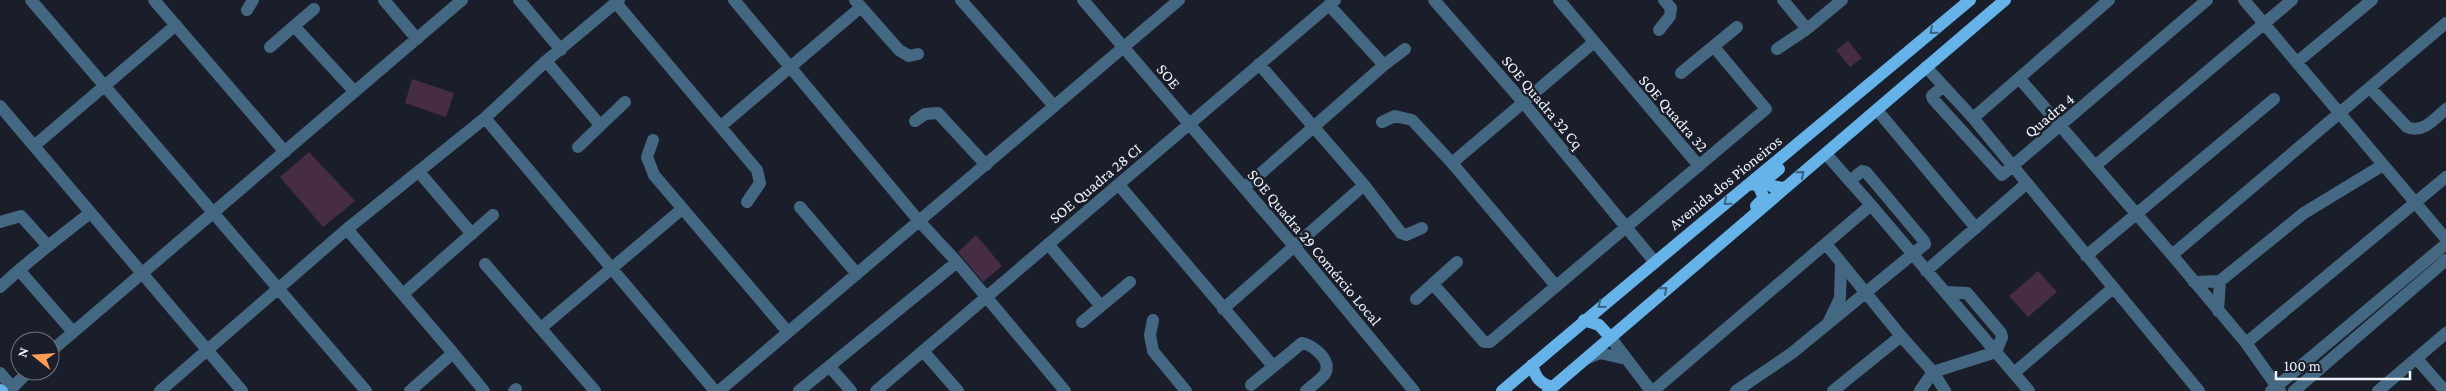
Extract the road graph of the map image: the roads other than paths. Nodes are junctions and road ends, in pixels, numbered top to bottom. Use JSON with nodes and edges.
{"nodes":[{"id":1,"x":31,"y":0,"type":"edge"},
{"id":2,"x":154,"y":0,"type":"edge"},
{"id":3,"x":384,"y":0,"type":"edge"},
{"id":4,"x":462,"y":0,"type":"edge"},
{"id":5,"x":520,"y":0,"type":"edge"},
{"id":6,"x":734,"y":0,"type":"edge"},
{"id":7,"x":961,"y":0,"type":"edge"},
{"id":8,"x":1083,"y":0,"type":"edge"},
{"id":9,"x":1179,"y":0,"type":"edge"},
{"id":10,"x":1434,"y":0,"type":"edge"},
{"id":11,"x":1559,"y":0,"type":"edge"},
{"id":12,"x":1664,"y":0,"type":"edge"},
{"id":13,"x":1783,"y":0,"type":"edge"},
{"id":14,"x":1842,"y":0,"type":"edge"},
{"id":15,"x":1970,"y":0,"type":"edge"},
{"id":16,"x":2005,"y":0,"type":"edge"},
{"id":17,"x":2110,"y":0,"type":"edge"},
{"id":18,"x":2207,"y":0,"type":"edge"},
{"id":19,"x":2244,"y":0,"type":"edge"},
{"id":20,"x":2292,"y":0,"type":"edge"},
{"id":21,"x":2372,"y":0,"type":"edge"},
{"id":22,"x":618,"y":1,"type":"edge"},
{"id":23,"x":1332,"y":2,"type":"edge"},
{"id":24,"x":858,"y":4,"type":"edge"},
{"id":25,"x":314,"y":9,"type":"dead end"},
{"id":26,"x":2446,"y":23,"type":"edge"},
{"id":27,"x":2264,"y":24,"type":"junction"},
{"id":28,"x":176,"y":26,"type":"junction"},
{"id":29,"x":294,"y":26,"type":"junction"},
{"id":30,"x":1737,"y":27,"type":"dead end"},
{"id":31,"x":1808,"y":29,"type":"junction"},
{"id":32,"x":1658,"y":30,"type":"dead end"},
{"id":33,"x":417,"y":39,"type":"junction"},
{"id":34,"x":1593,"y":43,"type":"junction"},
{"id":35,"x":270,"y":47,"type":"dead end"},
{"id":36,"x":1714,"y":47,"type":"junction"},
{"id":37,"x":1123,"y":48,"type":"junction"},
{"id":38,"x":1405,"y":49,"type":"dead end"},
{"id":39,"x":1777,"y":49,"type":"dead end"},
{"id":40,"x":561,"y":50,"type":"junction"},
{"id":41,"x":918,"y":54,"type":"dead end"},
{"id":42,"x":546,"y":61,"type":"junction"},
{"id":43,"x":2297,"y":62,"type":"junction"},
{"id":44,"x":1259,"y":64,"type":"junction"},
{"id":45,"x":1384,"y":66,"type":"junction"},
{"id":46,"x":790,"y":67,"type":"junction"},
{"id":47,"x":1926,"y":67,"type":"junction"},
{"id":48,"x":1681,"y":73,"type":"dead end"},
{"id":49,"x":2019,"y":78,"type":"junction"},
{"id":50,"x":104,"y":85,"type":"junction"},
{"id":51,"x":1942,"y":86,"type":"junction"},
{"id":52,"x":2370,"y":88,"type":"junction"},
{"id":53,"x":354,"y":91,"type":"junction"},
{"id":54,"x":2274,"y":99,"type":"dead end"},
{"id":55,"x":625,"y":102,"type":"dead end"},
{"id":56,"x":1523,"y":102,"type":"junction"},
{"id":57,"x":0,"y":106,"type":"edge"},
{"id":58,"x":1054,"y":106,"type":"junction"},
{"id":59,"x":2446,"y":108,"type":"edge"},
{"id":60,"x":1877,"y":110,"type":"junction"},
{"id":61,"x":2340,"y":113,"type":"junction"},
{"id":62,"x":485,"y":118,"type":"junction"},
{"id":63,"x":1972,"y":118,"type":"junction"},
{"id":64,"x":915,"y":121,"type":"dead end"},
{"id":65,"x":1382,"y":122,"type":"dead end"},
{"id":66,"x":600,"y":125,"type":"junction"},
{"id":67,"x":721,"y":126,"type":"junction"},
{"id":68,"x":1190,"y":126,"type":"junction"},
{"id":69,"x":1313,"y":126,"type":"junction"},
{"id":70,"x":2060,"y":126,"type":"junction"},
{"id":71,"x":653,"y":140,"type":"dead end"},
{"id":72,"x":1802,"y":142,"type":"junction"},
{"id":73,"x":34,"y":146,"type":"junction"},
{"id":74,"x":578,"y":147,"type":"dead end"},
{"id":75,"x":285,"y":152,"type":"junction"},
{"id":76,"x":1826,"y":154,"type":"junction"},
{"id":77,"x":1452,"y":163,"type":"junction"},
{"id":78,"x":986,"y":165,"type":"junction"},
{"id":79,"x":1699,"y":166,"type":"junction"},
{"id":80,"x":2095,"y":166,"type":"junction"},
{"id":81,"x":2383,"y":166,"type":"junction"},
{"id":82,"x":2011,"y":167,"type":"junction"},
{"id":83,"x":419,"y":172,"type":"junction"},
{"id":84,"x":2446,"y":177,"type":"edge"},
{"id":85,"x":1850,"y":181,"type":"junction"},
{"id":86,"x":1749,"y":184,"type":"junction"},
{"id":87,"x":2026,"y":184,"type":"junction"},
{"id":88,"x":1118,"y":185,"type":"junction"},
{"id":89,"x":1364,"y":185,"type":"junction"},
{"id":90,"x":1244,"y":188,"type":"junction"},
{"id":91,"x":1784,"y":188,"type":"junction"},
{"id":92,"x":747,"y":202,"type":"dead end"},
{"id":93,"x":2415,"y":204,"type":"junction"},
{"id":94,"x":1871,"y":205,"type":"junction"},
{"id":95,"x":800,"y":207,"type":"dead end"},
{"id":96,"x":682,"y":209,"type":"junction"},
{"id":97,"x":213,"y":212,"type":"junction"},
{"id":98,"x":90,"y":213,"type":"junction"},
{"id":99,"x":2137,"y":214,"type":"junction"},
{"id":100,"x":493,"y":215,"type":"dead end"},
{"id":101,"x":919,"y":221,"type":"junction"},
{"id":102,"x":0,"y":222,"type":"edge"},
{"id":103,"x":1627,"y":226,"type":"junction"},
{"id":104,"x":347,"y":228,"type":"junction"},
{"id":105,"x":1422,"y":228,"type":"dead end"},
{"id":106,"x":1976,"y":228,"type":"junction"},
{"id":107,"x":472,"y":234,"type":"junction"},
{"id":108,"x":2446,"y":239,"type":"edge"},
{"id":109,"x":1048,"y":244,"type":"junction"},
{"id":110,"x":1826,"y":244,"type":"junction"},
{"id":111,"x":2446,"y":244,"type":"edge"},
{"id":112,"x":48,"y":246,"type":"junction"},
{"id":113,"x":1294,"y":246,"type":"junction"},
{"id":114,"x":1714,"y":247,"type":"junction"},
{"id":115,"x":1913,"y":254,"type":"junction"},
{"id":116,"x":2172,"y":255,"type":"junction"},
{"id":117,"x":2086,"y":256,"type":"junction"},
{"id":118,"x":2446,"y":260,"type":"edge"},
{"id":119,"x":1654,"y":261,"type":"junction"},
{"id":120,"x":957,"y":262,"type":"junction"},
{"id":121,"x":1458,"y":262,"type":"dead end"},
{"id":122,"x":1841,"y":263,"type":"junction"},
{"id":123,"x":485,"y":264,"type":"dead end"},
{"id":124,"x":20,"y":270,"type":"junction"},
{"id":125,"x":612,"y":270,"type":"junction"},
{"id":126,"x":1926,"y":271,"type":"junction"},
{"id":127,"x":143,"y":274,"type":"junction"},
{"id":128,"x":857,"y":274,"type":"junction"},
{"id":129,"x":2220,"y":281,"type":"junction"},
{"id":130,"x":1130,"y":282,"type":"dead end"},
{"id":131,"x":2194,"y":282,"type":"junction"},
{"id":132,"x":1432,"y":284,"type":"junction"},
{"id":133,"x":1556,"y":286,"type":"junction"},
{"id":134,"x":0,"y":287,"type":"edge"},
{"id":135,"x":278,"y":288,"type":"junction"},
{"id":136,"x":2113,"y":288,"type":"junction"},
{"id":137,"x":402,"y":294,"type":"junction"},
{"id":138,"x":1866,"y":294,"type":"junction"},
{"id":139,"x":987,"y":297,"type":"junction"},
{"id":140,"x":1416,"y":299,"type":"dead end"},
{"id":141,"x":1101,"y":306,"type":"junction"},
{"id":142,"x":1223,"y":309,"type":"junction"},
{"id":143,"x":2218,"y":311,"type":"junction"},
{"id":144,"x":1153,"y":320,"type":"dead end"},
{"id":145,"x":1584,"y":320,"type":"junction"},
{"id":146,"x":1082,"y":322,"type":"dead end"},
{"id":147,"x":1828,"y":323,"type":"junction"},
{"id":148,"x":541,"y":328,"type":"junction"},
{"id":149,"x":787,"y":331,"type":"junction"},
{"id":150,"x":73,"y":332,"type":"junction"},
{"id":151,"x":2446,"y":333,"type":"edge"},
{"id":152,"x":1900,"y":336,"type":"junction"},
{"id":153,"x":1610,"y":337,"type":"junction"},
{"id":154,"x":60,"y":343,"type":"edge"},
{"id":155,"x":2246,"y":344,"type":"junction"},
{"id":156,"x":208,"y":350,"type":"junction"},
{"id":157,"x":923,"y":350,"type":"junction"},
{"id":158,"x":1996,"y":352,"type":"junction"},
{"id":159,"x":453,"y":353,"type":"junction"},
{"id":160,"x":1586,"y":359,"type":"junction"},
{"id":161,"x":1626,"y":359,"type":"junction"},
{"id":162,"x":2417,"y":359,"type":"junction"},
{"id":163,"x":1532,"y":365,"type":"junction"},
{"id":164,"x":1273,"y":366,"type":"junction"},
{"id":165,"x":1952,"y":366,"type":"junction"},
{"id":166,"x":830,"y":367,"type":"junction"},
{"id":167,"x":1933,"y":372,"type":"junction"},
{"id":168,"x":0,"y":373,"type":"edge"},
{"id":169,"x":2014,"y":373,"type":"junction"},
{"id":170,"x":17,"y":381,"type":"edge"},
{"id":171,"x":1251,"y":385,"type":"dead end"},
{"id":172,"x":1550,"y":389,"type":"edge"},
{"id":173,"x":1944,"y":389,"type":"edge"},
{"id":174,"x":2276,"y":389,"type":"edge"},
{"id":175,"x":6,"y":390,"type":"edge"},
{"id":176,"x":1655,"y":390,"type":"edge"},
{"id":177,"x":160,"y":391,"type":"edge"},
{"id":178,"x":242,"y":391,"type":"edge"},
{"id":179,"x":366,"y":391,"type":"edge"},
{"id":180,"x":410,"y":391,"type":"edge"},
{"id":181,"x":484,"y":391,"type":"edge"},
{"id":182,"x":595,"y":391,"type":"edge"},
{"id":183,"x":717,"y":391,"type":"edge"},
{"id":184,"x":799,"y":391,"type":"edge"},
{"id":185,"x":851,"y":391,"type":"edge"},
{"id":186,"x":876,"y":391,"type":"edge"},
{"id":187,"x":958,"y":391,"type":"edge"},
{"id":188,"x":1065,"y":391,"type":"edge"},
{"id":189,"x":1185,"y":391,"type":"edge"},
{"id":190,"x":1306,"y":391,"type":"edge"},
{"id":191,"x":1414,"y":391,"type":"edge"},
{"id":192,"x":1502,"y":391,"type":"edge"},
{"id":193,"x":1736,"y":391,"type":"edge"},
{"id":194,"x":1834,"y":391,"type":"edge"},
{"id":195,"x":1920,"y":391,"type":"edge"},
{"id":196,"x":2029,"y":391,"type":"edge"},
{"id":197,"x":2199,"y":391,"type":"edge"},
{"id":198,"x":2294,"y":391,"type":"edge"},
{"id":199,"x":2378,"y":391,"type":"edge"},
{"id":200,"x":2445,"y":391,"type":"edge"}],
"edges":[{"from":1,"to":50,"type":"street"},
{"from":2,"to":28,"type":"street"},
{"from":3,"to":33,"type":"street"},
{"from":4,"to":33,"type":"street"},
{"from":5,"to":40,"type":"street"},
{"from":6,"to":46,"type":"street"},
{"from":7,"to":58,"type":"street"},
{"from":8,"to":37,"type":"street","name":"SOE"},
{"from":9,"to":37,"type":"street"},
{"from":10,"to":56,"type":"street","name":"SOE Quadra 32 Cq"},
{"from":11,"to":34,"type":"street","name":"SOE Quadra 32"},
{"from":12,"to":32,"type":"street"},
{"from":13,"to":31,"type":"street"},
{"from":14,"to":31,"type":"street"},
{"from":15,"to":72,"type":"main road","name":"Avenida dos Pioneiros","one_way":true},
{"from":16,"to":47,"type":"main road"},
{"from":17,"to":49,"type":"street"},
{"from":18,"to":70,"type":"street","name":"Quadra 4"},
{"from":19,"to":27,"type":"street"},
{"from":20,"to":27,"type":"street"},
{"from":21,"to":43,"type":"street"},
{"from":22,"to":40,"type":"street"},
{"from":22,"to":67,"type":"street"},
{"from":23,"to":44,"type":"street","name":"SOE Quadra 28 CI"},
{"from":23,"to":45,"type":"street"},
{"from":24,"to":41,"type":"street"},
{"from":24,"to":46,"type":"street"},
{"from":25,"to":29,"type":"street"},
{"from":26,"to":52,"type":"street"},
{"from":27,"to":43,"type":"street"},
{"from":27,"to":80,"type":"street"},
{"from":28,"to":50,"type":"street"},
{"from":28,"to":75,"type":"street"},
{"from":29,"to":35,"type":"street"},
{"from":29,"to":53,"type":"street"},
{"from":30,"to":36,"type":"street","name":"SOE Quadra 32"},
{"from":31,"to":39,"type":"street"},
{"from":33,"to":53,"type":"street"},
{"from":34,"to":56,"type":"street"},
{"from":34,"to":79,"type":"street","name":"SOE Quadra 32"},
{"from":36,"to":48,"type":"street","name":"SOE Quadra 32"},
{"from":36,"to":79,"type":"street","name":"SOE Quadra 32"},
{"from":37,"to":58,"type":"street"},
{"from":37,"to":68,"type":"street","name":"SOE"},
{"from":38,"to":45,"type":"street"},
{"from":40,"to":42,"type":"street"},
{"from":42,"to":62,"type":"street"},
{"from":42,"to":66,"type":"street"},
{"from":43,"to":61,"type":"street"},
{"from":44,"to":68,"type":"street","name":"SOE Quadra 28 CI"},
{"from":44,"to":69,"type":"street"},
{"from":45,"to":69,"type":"street"},
{"from":46,"to":67,"type":"street"},
{"from":46,"to":101,"type":"street"},
{"from":47,"to":51,"type":"street"},
{"from":47,"to":60,"type":"main road"},
{"from":49,"to":63,"type":"street"},
{"from":49,"to":70,"type":"street"},
{"from":50,"to":73,"type":"street"},
{"from":50,"to":97,"type":"street"},
{"from":51,"to":63,"type":"street"},
{"from":51,"to":82,"type":"street"},
{"from":52,"to":59,"type":"street"},
{"from":52,"to":61,"type":"street"},
{"from":53,"to":75,"type":"street"},
{"from":54,"to":99,"type":"street"},
{"from":55,"to":66,"type":"street"},
{"from":56,"to":77,"type":"street"},
{"from":56,"to":103,"type":"street","name":"SOE Quadra 32 Cq"},
{"from":57,"to":73,"type":"street"},
{"from":58,"to":78,"type":"street"},
{"from":60,"to":76,"type":"main road"},
{"from":60,"to":106,"type":"street"},
{"from":61,"to":81,"type":"street"},
{"from":61,"to":116,"type":"street"},
{"from":62,"to":83,"type":"street"},
{"from":62,"to":125,"type":"street"},
{"from":63,"to":82,"type":"street"},
{"from":64,"to":78,"type":"street"},
{"from":65,"to":77,"type":"street"},
{"from":66,"to":74,"type":"street"},
{"from":67,"to":92,"type":"street"},
{"from":68,"to":88,"type":"street","name":"SOE Quadra 28 CI"},
{"from":68,"to":90,"type":"street","name":"SOE Quadra 29 Comércio Local"},
{"from":69,"to":89,"type":"street"},
{"from":69,"to":90,"type":"street"},
{"from":70,"to":80,"type":"street"},
{"from":70,"to":82,"type":"street","name":"Quadra 4"},
{"from":71,"to":96,"type":"street"},
{"from":72,"to":86,"type":"main road","name":"Avenida dos Pioneiros"},
{"from":72,"to":91,"type":"main road"},
{"from":73,"to":98,"type":"street"},
{"from":75,"to":97,"type":"street"},
{"from":76,"to":85,"type":"street"},
{"from":91,"to":76,"type":"main road","one_way":true},
{"from":77,"to":133,"type":"street"},
{"from":78,"to":101,"type":"street"},
{"from":79,"to":103,"type":"street"},
{"from":80,"to":99,"type":"street"},
{"from":81,"to":93,"type":"street"},
{"from":81,"to":129,"type":"street"},
{"from":82,"to":87,"type":"street"},
{"from":83,"to":104,"type":"street"},
{"from":83,"to":107,"type":"street"},
{"from":84,"to":93,"type":"street"},
{"from":85,"to":94,"type":"street"},
{"from":85,"to":115,"type":"street"},
{"from":86,"to":114,"type":"main road"},
{"from":86,"to":119,"type":"main road","name":"Avenida dos Pioneiros","one_way":true},
{"from":87,"to":106,"type":"street"},
{"from":87,"to":117,"type":"street"},
{"from":88,"to":109,"type":"street","name":"SOE Quadra 28 CI"},
{"from":88,"to":142,"type":"street"},
{"from":89,"to":105,"type":"street"},
{"from":89,"to":113,"type":"street"},
{"from":90,"to":113,"type":"street","name":"SOE Quadra 29 Comércio Local"},
{"from":91,"to":114,"type":"main road"},
{"from":93,"to":108,"type":"street"},
{"from":93,"to":155,"type":"street"},
{"from":94,"to":110,"type":"street"},
{"from":94,"to":115,"type":"street"},
{"from":95,"to":128,"type":"street"},
{"from":96,"to":125,"type":"street"},
{"from":96,"to":149,"type":"street"},
{"from":97,"to":127,"type":"street"},
{"from":97,"to":135,"type":"street"},
{"from":98,"to":112,"type":"street"},
{"from":98,"to":127,"type":"street"},
{"from":99,"to":116,"type":"street"},
{"from":99,"to":117,"type":"street"},
{"from":100,"to":107,"type":"street"},
{"from":101,"to":120,"type":"street"},
{"from":101,"to":128,"type":"street"},
{"from":102,"to":112,"type":"street"},
{"from":103,"to":119,"type":"street","name":"SOE Quadra 32 Cq"},
{"from":103,"to":133,"type":"street"},
{"from":104,"to":135,"type":"street"},
{"from":104,"to":137,"type":"street"},
{"from":106,"to":126,"type":"street"},
{"from":107,"to":137,"type":"street"},
{"from":109,"to":139,"type":"street","name":"SOE Quadra 28 CI"},
{"from":109,"to":141,"type":"street"},
{"from":110,"to":122,"type":"street"},
{"from":110,"to":176,"type":"street"},
{"from":111,"to":174,"type":"street"},
{"from":112,"to":124,"type":"street"},
{"from":113,"to":142,"type":"street"},
{"from":113,"to":191,"type":"street","name":"SOE Quadra 29 Comércio Local"},
{"from":153,"to":114,"type":"main road","one_way":true},
{"from":115,"to":126,"type":"street"},
{"from":115,"to":138,"type":"street"},
{"from":116,"to":131,"type":"street"},
{"from":117,"to":136,"type":"street"},
{"from":118,"to":198,"type":"street"},
{"from":119,"to":145,"type":"main road","name":"Avenida dos Pioneiros","one_way":true},
{"from":120,"to":139,"type":"street"},
{"from":120,"to":166,"type":"street"},
{"from":121,"to":132,"type":"street"},
{"from":122,"to":138,"type":"street"},
{"from":122,"to":147,"type":"street"},
{"from":123,"to":148,"type":"street"},
{"from":124,"to":134,"type":"street"},
{"from":124,"to":150,"type":"street"},
{"from":125,"to":148,"type":"street"},
{"from":125,"to":183,"type":"street"},
{"from":126,"to":158,"type":"street"},
{"from":127,"to":150,"type":"street"},
{"from":127,"to":156,"type":"street"},
{"from":128,"to":149,"type":"street"},
{"from":129,"to":131,"type":"street"},
{"from":129,"to":143,"type":"street"},
{"from":130,"to":141,"type":"street"},
{"from":131,"to":143,"type":"street"},
{"from":132,"to":133,"type":"street"},
{"from":132,"to":140,"type":"street"},
{"from":135,"to":156,"type":"street"},
{"from":135,"to":179,"type":"street"},
{"from":136,"to":169,"type":"street"},
{"from":136,"to":197,"type":"street"},
{"from":137,"to":159,"type":"street"},
{"from":138,"to":147,"type":"street"},
{"from":138,"to":152,"type":"street"},
{"from":139,"to":157,"type":"street","name":"SOE Quadra 28 CI"},
{"from":139,"to":188,"type":"street"},
{"from":141,"to":146,"type":"street"},
{"from":142,"to":164,"type":"street"},
{"from":143,"to":155,"type":"street"},
{"from":144,"to":189,"type":"street"},
{"from":145,"to":153,"type":"main road"},
{"from":145,"to":163,"type":"main road","name":"Avenida dos Pioneiros"},
{"from":147,"to":193,"type":"street"},
{"from":148,"to":182,"type":"street"},
{"from":149,"to":183,"type":"street"},
{"from":150,"to":154,"type":"street"},
{"from":151,"to":162,"type":"street"},
{"from":152,"to":167,"type":"street"},
{"from":152,"to":194,"type":"street"},
{"from":153,"to":160,"type":"main road"},
{"from":153,"to":161,"type":"street"},
{"from":155,"to":174,"type":"street"},
{"from":156,"to":177,"type":"street"},
{"from":156,"to":178,"type":"street"},
{"from":157,"to":186,"type":"street","name":"SOE Quadra 28 CI"},
{"from":157,"to":187,"type":"street"},
{"from":158,"to":165,"type":"street"},
{"from":158,"to":169,"type":"street"},
{"from":159,"to":180,"type":"street"},
{"from":159,"to":181,"type":"street"},
{"from":160,"to":161,"type":"street"},
{"from":160,"to":172,"type":"main road"},
{"from":161,"to":176,"type":"street"},
{"from":162,"to":199,"type":"street"},
{"from":162,"to":200,"type":"street"},
{"from":163,"to":172,"type":"main road"},
{"from":163,"to":192,"type":"main road","name":"Avenida dos Pioneiros"},
{"from":164,"to":171,"type":"street"},
{"from":164,"to":190,"type":"street"},
{"from":165,"to":167,"type":"street"},
{"from":165,"to":173,"type":"street"},
{"from":166,"to":184,"type":"street"},
{"from":166,"to":185,"type":"street"},
{"from":167,"to":173,"type":"street"},
{"from":167,"to":195,"type":"street"},
{"from":168,"to":175,"type":"street"},
{"from":169,"to":196,"type":"street"},
{"from":170,"to":175,"type":"street"}]}
